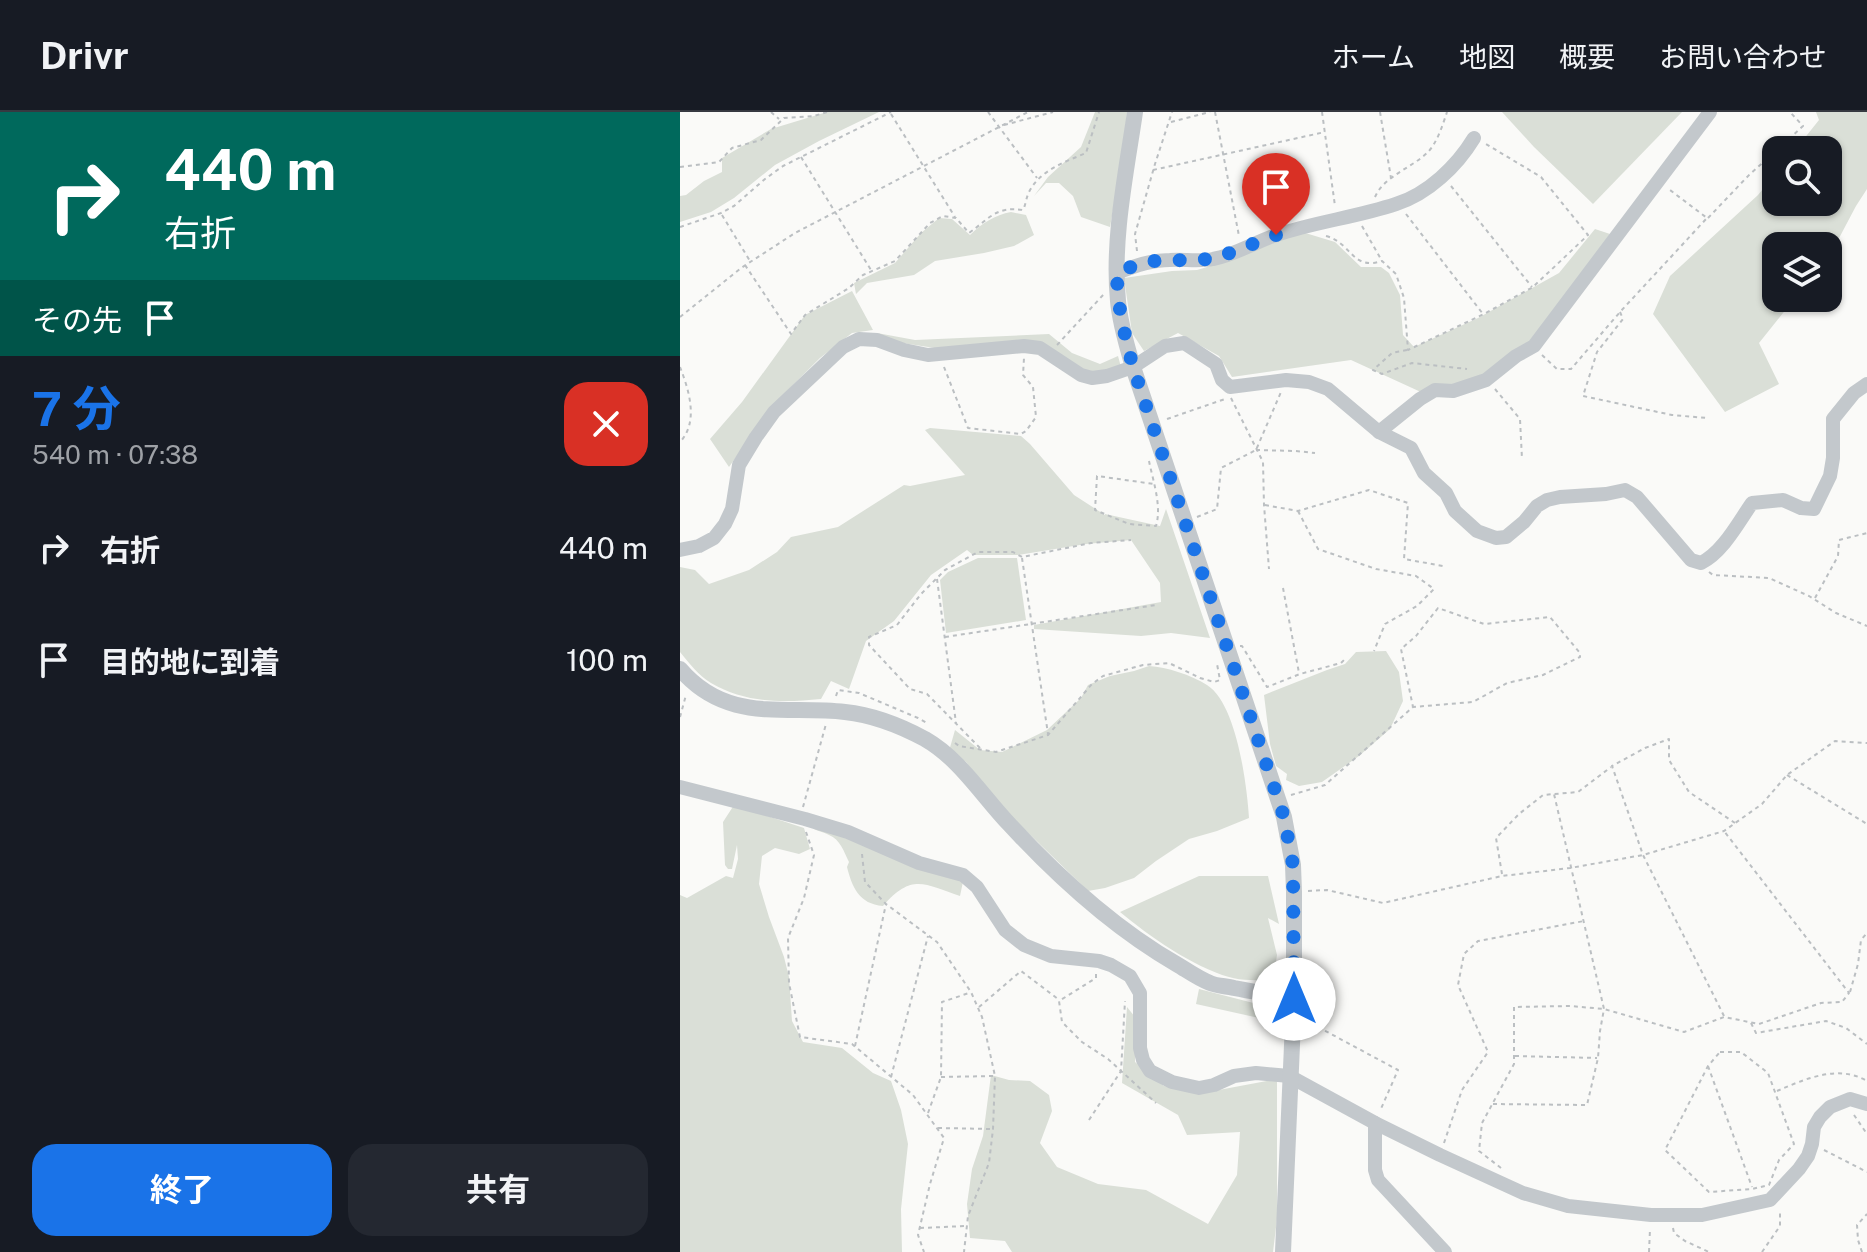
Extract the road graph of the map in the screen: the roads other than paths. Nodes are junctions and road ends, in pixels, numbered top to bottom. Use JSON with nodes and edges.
{"nodes":[{"id":1,"x":1135,"y":112,"type":"edge"},
{"id":2,"x":1710,"y":112,"type":"edge"},
{"id":3,"x":1474,"y":138,"type":"road end"},
{"id":4,"x":1117,"y":277,"type":"junction"},
{"id":5,"x":1133,"y":367,"type":"junction"},
{"id":6,"x":1867,"y":384,"type":"edge"},
{"id":7,"x":1379,"y":432,"type":"junction"},
{"id":8,"x":680,"y":550,"type":"edge"},
{"id":9,"x":685,"y":675,"type":"edge"},
{"id":10,"x":680,"y":787,"type":"edge"},
{"id":11,"x":1294,"y":999,"type":"junction"},
{"id":12,"x":1289,"y":1076,"type":"junction"},
{"id":13,"x":1867,"y":1104,"type":"edge"},
{"id":14,"x":1375,"y":1123,"type":"junction"},
{"id":15,"x":1283,"y":1252,"type":"edge"},
{"id":16,"x":1445,"y":1252,"type":"edge"}],
"edges":[{"from":1,"to":4,"type":"street"},
{"from":2,"to":7,"type":"street"},
{"from":3,"to":4,"type":"street"},
{"from":4,"to":5,"type":"street"},
{"from":5,"to":7,"type":"street"},
{"from":5,"to":8,"type":"street"},
{"from":5,"to":11,"type":"street"},
{"from":6,"to":7,"type":"street"},
{"from":9,"to":11,"type":"street"},
{"from":10,"to":12,"type":"street"},
{"from":11,"to":12,"type":"street"},
{"from":12,"to":14,"type":"street"},
{"from":12,"to":15,"type":"street"},
{"from":13,"to":14,"type":"street"},
{"from":14,"to":16,"type":"street"}]}
